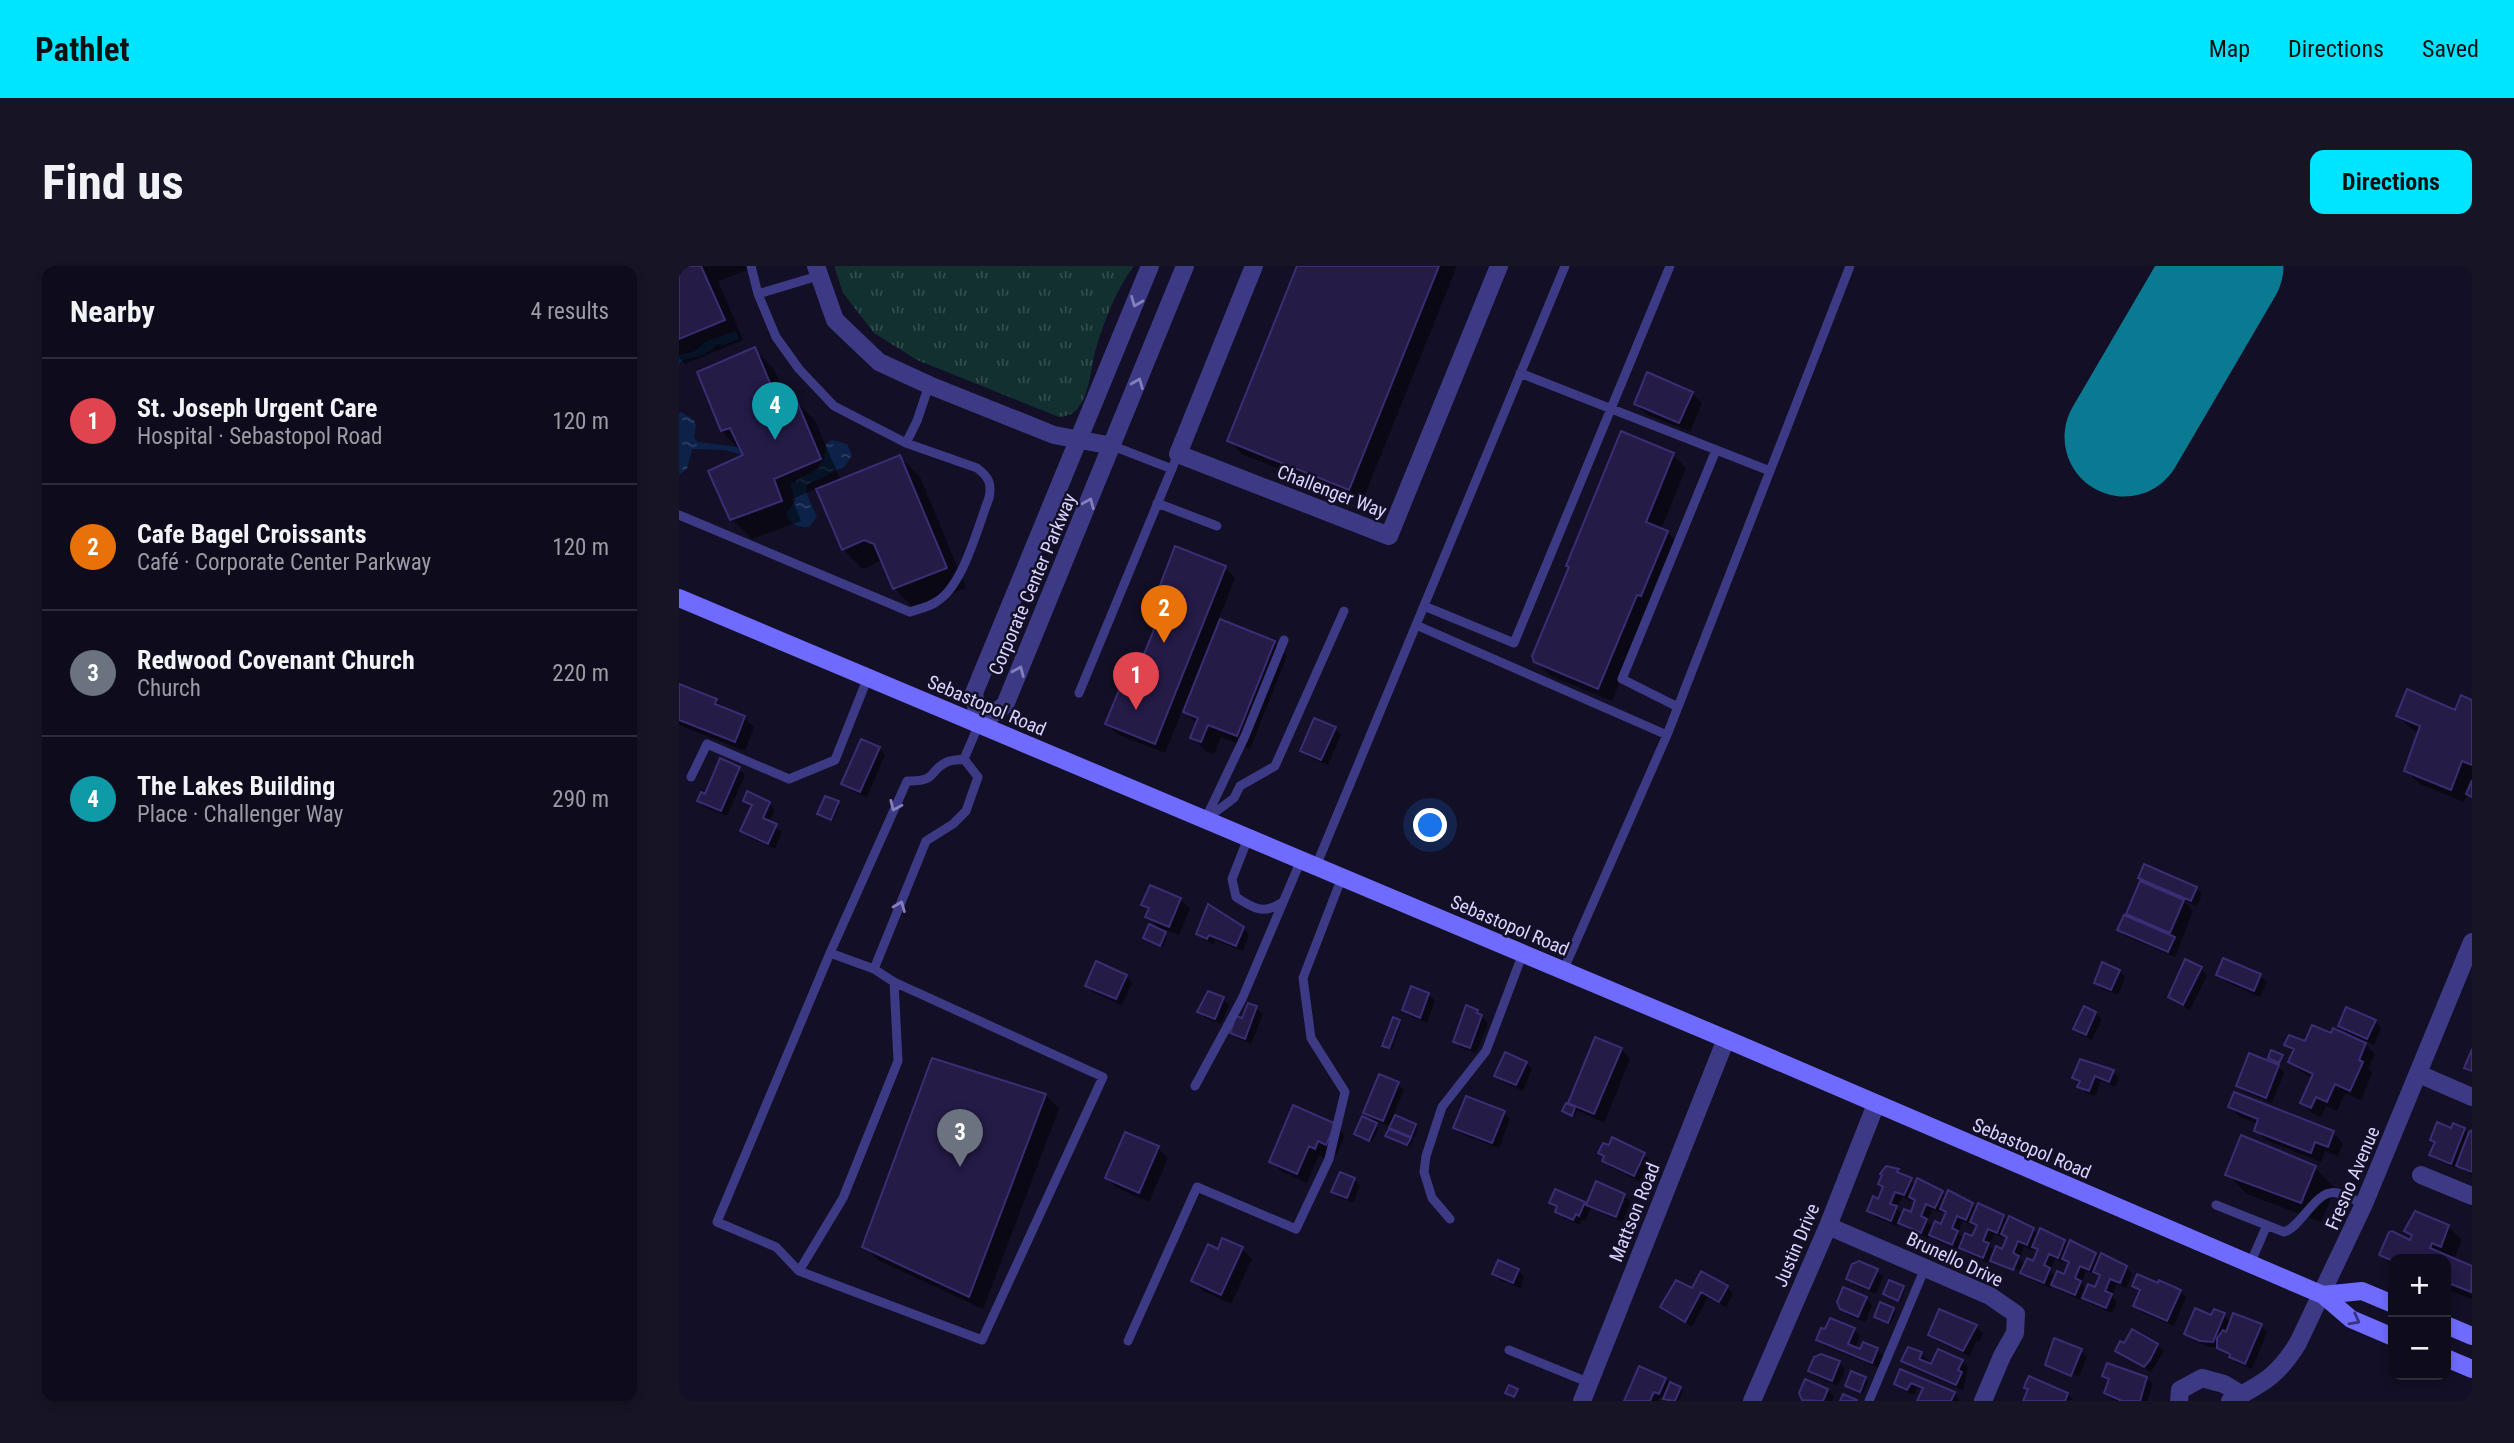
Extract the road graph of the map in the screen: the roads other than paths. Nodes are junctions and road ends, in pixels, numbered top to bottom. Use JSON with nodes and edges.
{"nodes":[{"id":1,"x":751,"y":266,"type":"edge"},
{"id":2,"x":1150,"y":266,"type":"edge"},
{"id":3,"x":1185,"y":266,"type":"edge"},
{"id":4,"x":1254,"y":266,"type":"edge"},
{"id":5,"x":1499,"y":266,"type":"edge"},
{"id":6,"x":1565,"y":266,"type":"edge"},
{"id":7,"x":1670,"y":266,"type":"edge"},
{"id":8,"x":1850,"y":266,"type":"edge"},
{"id":9,"x":817,"y":271,"type":"edge"},
{"id":10,"x":758,"y":294,"type":"junction"},
{"id":11,"x":1520,"y":373,"type":"junction"},
{"id":12,"x":929,"y":385,"type":"junction"},
{"id":13,"x":1611,"y":410,"type":"junction"},
{"id":14,"x":1081,"y":439,"type":"junction"},
{"id":15,"x":906,"y":443,"type":"junction"},
{"id":16,"x":1113,"y":446,"type":"junction"},
{"id":17,"x":1716,"y":450,"type":"junction"},
{"id":18,"x":1175,"y":462,"type":"junction"},
{"id":19,"x":1770,"y":471,"type":"junction"},
{"id":20,"x":1157,"y":503,"type":"junction"},
{"id":21,"x":679,"y":515,"type":"edge"},
{"id":22,"x":1217,"y":526,"type":"dead end"},
{"id":23,"x":679,"y":598,"type":"edge"},
{"id":24,"x":1424,"y":606,"type":"junction"},
{"id":25,"x":1344,"y":611,"type":"dead end"},
{"id":26,"x":1416,"y":625,"type":"junction"},
{"id":27,"x":1284,"y":640,"type":"dead end"},
{"id":28,"x":868,"y":677,"type":"junction"},
{"id":29,"x":1079,"y":693,"type":"dead end"},
{"id":30,"x":1678,"y":707,"type":"junction"},
{"id":31,"x":979,"y":724,"type":"junction"},
{"id":32,"x":1667,"y":735,"type":"junction"},
{"id":33,"x":964,"y":759,"type":"junction"},
{"id":34,"x":691,"y":777,"type":"dead end"},
{"id":35,"x":1206,"y":820,"type":"junction"},
{"id":36,"x":1248,"y":838,"type":"junction"},
{"id":37,"x":1308,"y":863,"type":"junction"},
{"id":38,"x":1342,"y":877,"type":"junction"},
{"id":39,"x":1282,"y":902,"type":"junction"},
{"id":40,"x":2472,"y":942,"type":"edge"},
{"id":41,"x":830,"y":953,"type":"junction"},
{"id":42,"x":1523,"y":953,"type":"junction"},
{"id":43,"x":874,"y":969,"type":"junction"},
{"id":44,"x":1563,"y":971,"type":"junction"},
{"id":45,"x":894,"y":982,"type":"junction"},
{"id":46,"x":1726,"y":1039,"type":"junction"},
{"id":47,"x":2419,"y":1074,"type":"junction"},
{"id":48,"x":1195,"y":1086,"type":"dead end"},
{"id":49,"x":2472,"y":1097,"type":"edge"},
{"id":50,"x":1876,"y":1104,"type":"junction"},
{"id":51,"x":2421,"y":1175,"type":"dead end"},
{"id":52,"x":2472,"y":1196,"type":"edge"},
{"id":53,"x":2364,"y":1204,"type":"junction"},
{"id":54,"x":2216,"y":1205,"type":"dead end"},
{"id":55,"x":1450,"y":1219,"type":"dead end"},
{"id":56,"x":2267,"y":1225,"type":"junction"},
{"id":57,"x":1828,"y":1226,"type":"junction"},
{"id":58,"x":2250,"y":1264,"type":"junction"},
{"id":59,"x":1926,"y":1268,"type":"junction"},
{"id":60,"x":799,"y":1271,"type":"junction"},
{"id":61,"x":2323,"y":1295,"type":"junction"},
{"id":62,"x":2388,"y":1302,"type":"edge"},
{"id":63,"x":2451,"y":1327,"type":"edge"},
{"id":64,"x":2388,"y":1335,"type":"edge"},
{"id":65,"x":2472,"y":1336,"type":"edge"},
{"id":66,"x":1128,"y":1341,"type":"dead end"},
{"id":67,"x":1509,"y":1350,"type":"dead end"},
{"id":68,"x":2451,"y":1361,"type":"edge"},
{"id":69,"x":2472,"y":1369,"type":"edge"},
{"id":70,"x":1590,"y":1383,"type":"junction"},
{"id":71,"x":2236,"y":1398,"type":"edge"},
{"id":72,"x":1582,"y":1401,"type":"edge"},
{"id":73,"x":1752,"y":1401,"type":"edge"},
{"id":74,"x":1869,"y":1401,"type":"edge"},
{"id":75,"x":1983,"y":1401,"type":"edge"},
{"id":76,"x":2179,"y":1401,"type":"edge"}],
"edges":[{"from":1,"to":10,"type":"lane"},
{"from":2,"to":14,"type":"street","name":"Corporate Center Parkway","one_way":true},
{"from":16,"to":3,"type":"street","name":"Corporate Center Parkway","one_way":true},
{"from":4,"to":18,"type":"street"},
{"from":5,"to":18,"type":"street","name":"Challenger Way"},
{"from":6,"to":11,"type":"lane"},
{"from":7,"to":13,"type":"lane"},
{"from":8,"to":19,"type":"lane"},
{"from":9,"to":10,"type":"lane"},
{"from":9,"to":12,"type":"street"},
{"from":10,"to":15,"type":"lane"},
{"from":11,"to":13,"type":"lane"},
{"from":11,"to":24,"type":"lane"},
{"from":12,"to":14,"type":"street"},
{"from":12,"to":15,"type":"lane"},
{"from":13,"to":17,"type":"lane"},
{"from":13,"to":24,"type":"lane"},
{"from":14,"to":16,"type":"street"},
{"from":14,"to":31,"type":"street","name":"Corporate Center Parkway"},
{"from":15,"to":21,"type":"lane"},
{"from":16,"to":18,"type":"lane"},
{"from":31,"to":16,"type":"street","name":"Corporate Center Parkway","one_way":true},
{"from":17,"to":19,"type":"lane"},
{"from":17,"to":30,"type":"lane"},
{"from":18,"to":20,"type":"lane"},
{"from":19,"to":30,"type":"lane"},
{"from":20,"to":22,"type":"lane"},
{"from":20,"to":29,"type":"lane"},
{"from":23,"to":28,"type":"main road","name":"Sebastopol Road"},
{"from":24,"to":26,"type":"lane"},
{"from":25,"to":35,"type":"lane"},
{"from":26,"to":32,"type":"lane"},
{"from":26,"to":37,"type":"lane"},
{"from":27,"to":35,"type":"lane"},
{"from":28,"to":31,"type":"main road","name":"Sebastopol Road"},
{"from":28,"to":34,"type":"lane"},
{"from":30,"to":32,"type":"lane"},
{"from":31,"to":33,"type":"lane"},
{"from":31,"to":35,"type":"main road","name":"Sebastopol Road"},
{"from":32,"to":44,"type":"lane"},
{"from":33,"to":41,"type":"lane","one_way":true},
{"from":43,"to":33,"type":"lane","one_way":true},
{"from":35,"to":36,"type":"main road","name":"Sebastopol Road"},
{"from":36,"to":37,"type":"main road","name":"Sebastopol Road"},
{"from":36,"to":39,"type":"lane"},
{"from":37,"to":38,"type":"main road","name":"Sebastopol Road"},
{"from":37,"to":39,"type":"lane"},
{"from":38,"to":42,"type":"main road","name":"Sebastopol Road"},
{"from":38,"to":66,"type":"lane"},
{"from":39,"to":48,"type":"lane"},
{"from":40,"to":47,"type":"street","name":"Fresno Avenue"},
{"from":41,"to":43,"type":"lane"},
{"from":41,"to":60,"type":"lane"},
{"from":42,"to":44,"type":"main road","name":"Sebastopol Road"},
{"from":42,"to":55,"type":"lane"},
{"from":43,"to":45,"type":"lane"},
{"from":44,"to":46,"type":"main road","name":"Sebastopol Road"},
{"from":45,"to":60,"type":"lane"},
{"from":45,"to":60,"type":"lane"},
{"from":46,"to":50,"type":"main road","name":"Sebastopol Road"},
{"from":46,"to":70,"type":"street","name":"Mattson Road"},
{"from":47,"to":49,"type":"street"},
{"from":47,"to":53,"type":"street","name":"Fresno Avenue"},
{"from":50,"to":57,"type":"street","name":"Justin Drive"},
{"from":50,"to":58,"type":"main road","name":"Sebastopol Road"},
{"from":51,"to":52,"type":"street"},
{"from":53,"to":56,"type":"lane"},
{"from":53,"to":61,"type":"street","name":"Fresno Avenue"},
{"from":54,"to":56,"type":"lane"},
{"from":56,"to":58,"type":"lane"},
{"from":57,"to":59,"type":"street","name":"Brunello Drive"},
{"from":57,"to":73,"type":"street","name":"Justin Drive"},
{"from":58,"to":61,"type":"main road","name":"Sebastopol Road"},
{"from":59,"to":74,"type":"lane"},
{"from":59,"to":75,"type":"street","name":"Brunello Drive"},
{"from":61,"to":62,"type":"main road","name":"Sebastopol Road"},
{"from":61,"to":64,"type":"main road","name":"Sebastopol Road","one_way":true},
{"from":61,"to":71,"type":"street","name":"Fresno Avenue"},
{"from":63,"to":65,"type":"main road"},
{"from":67,"to":70,"type":"lane"},
{"from":68,"to":69,"type":"main road"},
{"from":70,"to":72,"type":"street","name":"Mattson Road"},
{"from":71,"to":76,"type":"street"}]}
